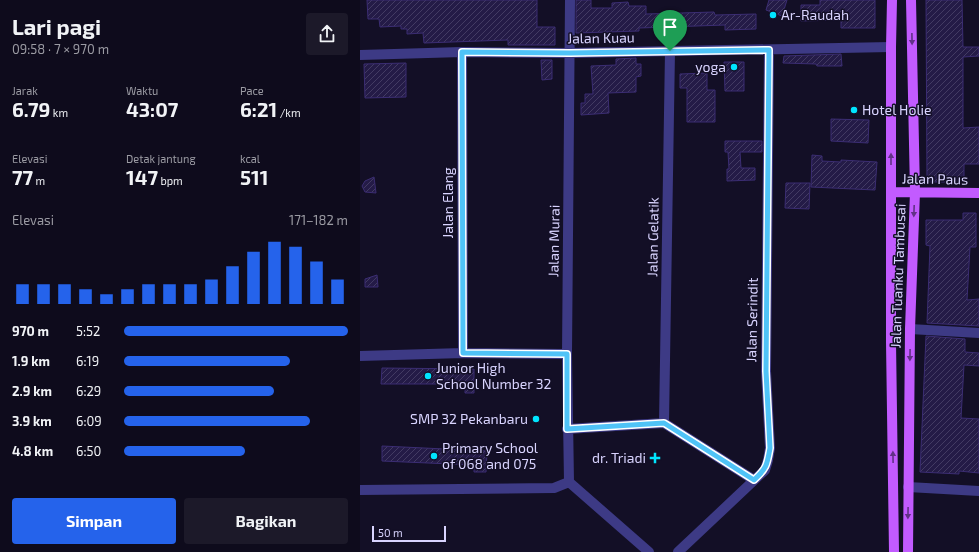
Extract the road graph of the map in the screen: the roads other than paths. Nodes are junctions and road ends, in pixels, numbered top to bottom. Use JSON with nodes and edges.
{"nodes":[{"id":1,"x":570,"y":0,"type":"edge"},
{"id":2,"x":892,"y":0,"type":"edge"},
{"id":3,"x":911,"y":0,"type":"edge"},
{"id":4,"x":891,"y":47,"type":"junction"},
{"id":5,"x":769,"y":50,"type":"junction"},
{"id":6,"x":670,"y":51,"type":"junction"},
{"id":7,"x":462,"y":52,"type":"junction"},
{"id":8,"x":570,"y":53,"type":"junction"},
{"id":9,"x":360,"y":55,"type":"edge"},
{"id":10,"x":891,"y":192,"type":"junction"},
{"id":11,"x":915,"y":192,"type":"junction"},
{"id":12,"x":979,"y":194,"type":"edge"},
{"id":13,"x":910,"y":329,"type":"junction"},
{"id":14,"x":979,"y":333,"type":"edge"},
{"id":15,"x":463,"y":353,"type":"junction"},
{"id":16,"x":567,"y":354,"type":"junction"},
{"id":17,"x":360,"y":356,"type":"edge"},
{"id":18,"x":664,"y":423,"type":"junction"},
{"id":19,"x":567,"y":429,"type":"junction"},
{"id":20,"x":754,"y":480,"type":"junction"},
{"id":21,"x":569,"y":482,"type":"junction"},
{"id":22,"x":908,"y":487,"type":"junction"},
{"id":23,"x":360,"y":490,"type":"edge"},
{"id":24,"x":979,"y":491,"type":"edge"},
{"id":25,"x":649,"y":552,"type":"edge"},
{"id":26,"x":678,"y":552,"type":"edge"},
{"id":27,"x":894,"y":552,"type":"edge"},
{"id":28,"x":908,"y":552,"type":"edge"}],
"edges":[{"from":1,"to":8,"type":"street","name":"Jalan Murai"},
{"from":2,"to":4,"type":"main road","name":"Jalan Tuanku Tambusai"},
{"from":3,"to":11,"type":"main road","name":"Jalan Tuanku Tambusai","one_way":true},
{"from":4,"to":5,"type":"street","name":"Jalan Kuau"},
{"from":10,"to":4,"type":"main road","name":"Jalan Tuanku Tambusai","one_way":true},
{"from":5,"to":6,"type":"street","name":"Jalan Kuau"},
{"from":5,"to":20,"type":"street","name":"Jalan Serindit"},
{"from":6,"to":8,"type":"street","name":"Jalan Kuau"},
{"from":6,"to":18,"type":"street","name":"Jalan Gelatik"},
{"from":7,"to":8,"type":"street","name":"Jalan Kuau"},
{"from":7,"to":9,"type":"street","name":"Jalan Kuau"},
{"from":7,"to":15,"type":"street","name":"Jalan Elang"},
{"from":8,"to":16,"type":"street","name":"Jalan Murai"},
{"from":10,"to":11,"type":"main road","name":"Jalan Paus"},
{"from":27,"to":10,"type":"main road","name":"Jalan Tuanku Tambusai","one_way":true},
{"from":11,"to":12,"type":"main road","name":"Jalan Paus"},
{"from":11,"to":13,"type":"main road","name":"Jalan Tuanku Tambusai","one_way":true},
{"from":13,"to":14,"type":"street"},
{"from":13,"to":22,"type":"main road","name":"Jalan Tuanku Tambusai","one_way":true},
{"from":15,"to":16,"type":"street"},
{"from":15,"to":17,"type":"street"},
{"from":16,"to":19,"type":"street","name":"Jalan Murai"},
{"from":18,"to":19,"type":"street"},
{"from":18,"to":20,"type":"street"},
{"from":19,"to":21,"type":"street","name":"Jalan Murai"},
{"from":20,"to":26,"type":"street","name":"Jalan Serindit"},
{"from":21,"to":23,"type":"street"},
{"from":21,"to":25,"type":"street"},
{"from":22,"to":24,"type":"street"},
{"from":22,"to":28,"type":"main road","name":"Jalan Tuanku Tambusai","one_way":true}]}
